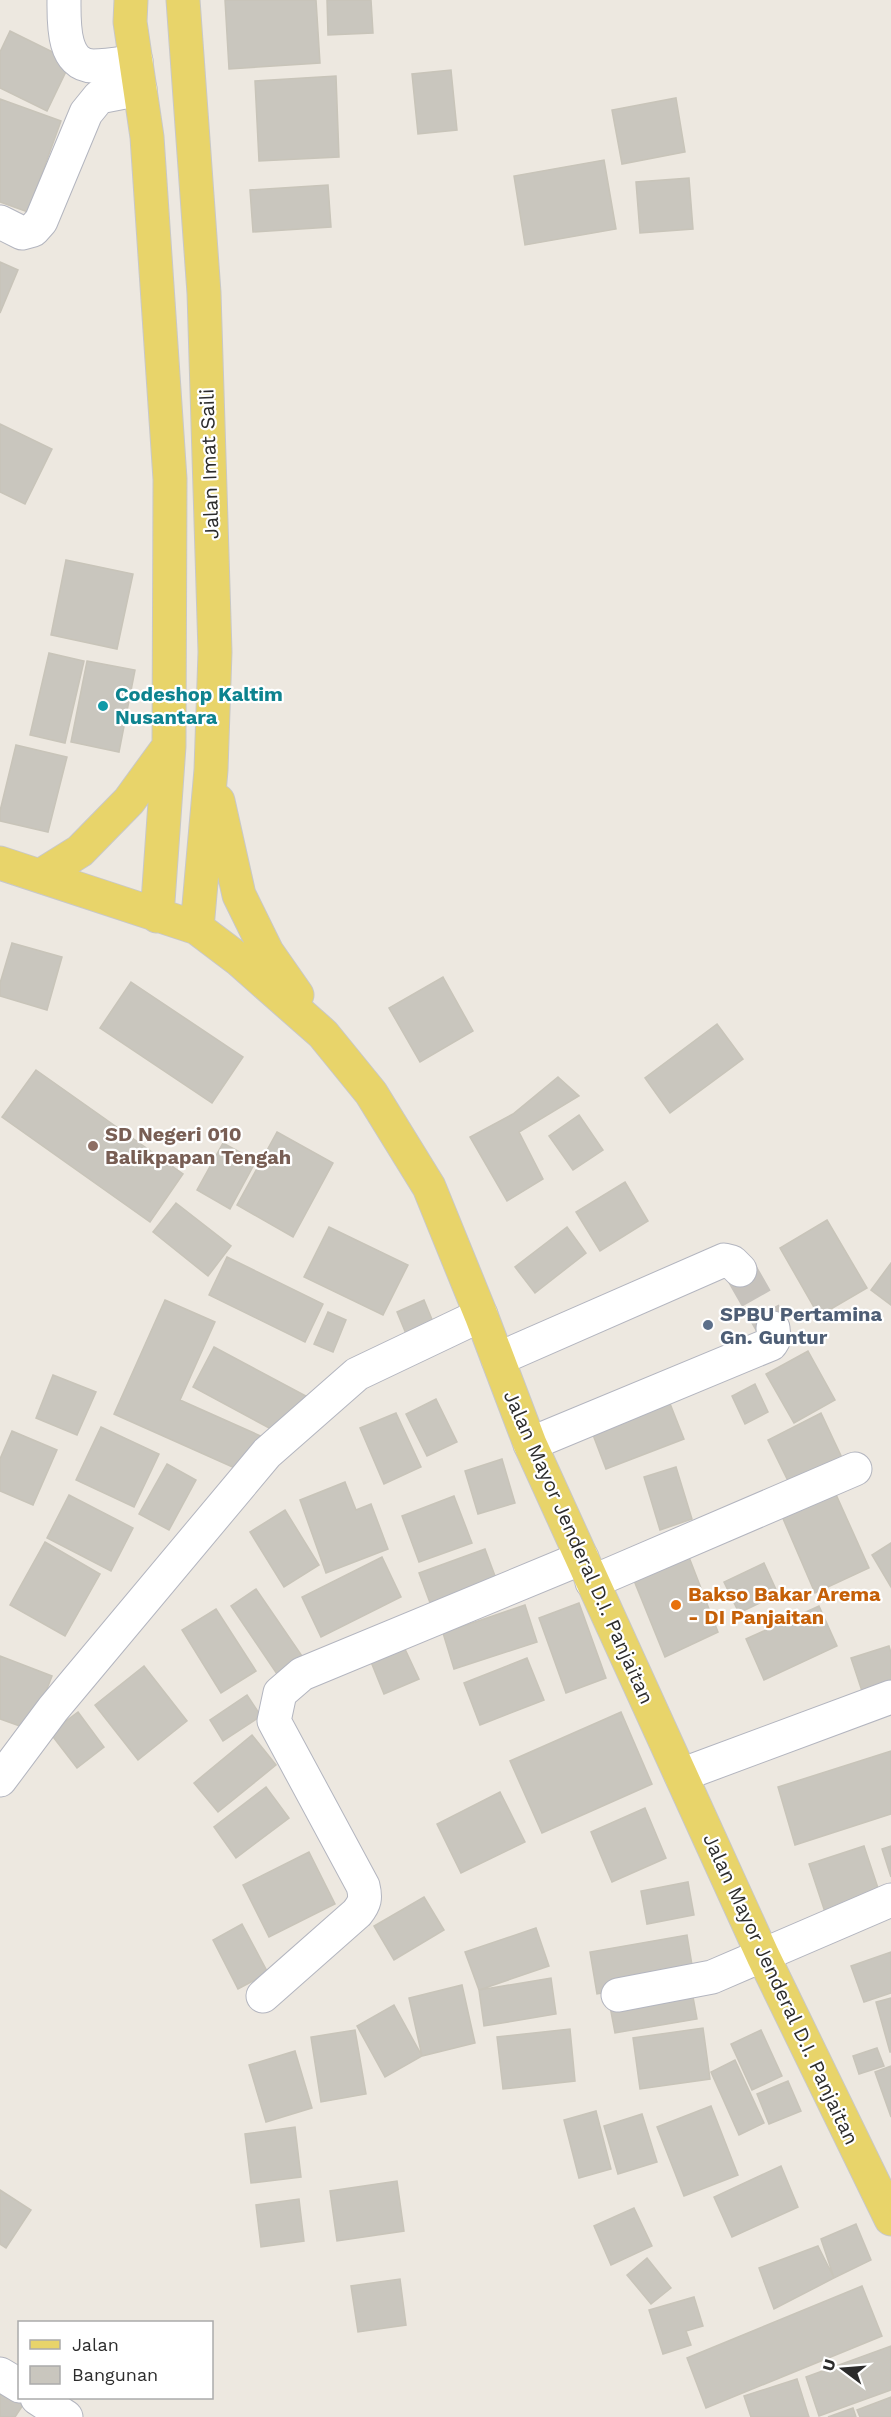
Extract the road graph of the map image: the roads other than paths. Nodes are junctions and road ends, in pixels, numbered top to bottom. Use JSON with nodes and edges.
{"nodes":[{"id":1,"x":64,"y":0,"type":"edge"},
{"id":2,"x":131,"y":0,"type":"edge"},
{"id":3,"x":183,"y":0,"type":"edge"},
{"id":4,"x":138,"y":75,"type":"junction"},
{"id":5,"x":0,"y":222,"type":"edge"},
{"id":6,"x":169,"y":746,"type":"junction"},
{"id":7,"x":210,"y":770,"type":"junction"},
{"id":8,"x":0,"y":863,"type":"edge"},
{"id":9,"x":40,"y":876,"type":"junction"},
{"id":10,"x":157,"y":916,"type":"junction"},
{"id":11,"x":197,"y":928,"type":"junction"},
{"id":12,"x":323,"y":1034,"type":"junction"},
{"id":13,"x":740,"y":1270,"type":"dead end"},
{"id":14,"x":482,"y":1316,"type":"junction"},
{"id":15,"x":773,"y":1328,"type":"dead end"},
{"id":16,"x":498,"y":1359,"type":"junction"},
{"id":17,"x":530,"y":1444,"type":"junction"},
{"id":18,"x":855,"y":1469,"type":"dead end"},
{"id":19,"x":587,"y":1570,"type":"junction"},
{"id":20,"x":891,"y":1697,"type":"edge"},
{"id":21,"x":681,"y":1775,"type":"junction"},
{"id":22,"x":0,"y":1780,"type":"edge"},
{"id":23,"x":891,"y":1900,"type":"edge"},
{"id":24,"x":763,"y":1956,"type":"junction"},
{"id":25,"x":618,"y":1995,"type":"dead end"},
{"id":26,"x":263,"y":1996,"type":"dead end"},
{"id":27,"x":891,"y":2219,"type":"edge"},
{"id":28,"x":0,"y":2374,"type":"edge"},
{"id":29,"x":18,"y":2385,"type":"edge"},
{"id":30,"x":40,"y":2399,"type":"edge"},
{"id":31,"x":66,"y":2417,"type":"edge"}],
"edges":[{"from":1,"to":4,"type":"street"},
{"from":2,"to":4,"type":"main road","name":"Jalan Imat Saili"},
{"from":3,"to":7,"type":"main road","name":"Jalan Imat Saili"},
{"from":4,"to":5,"type":"street"},
{"from":4,"to":6,"type":"main road","name":"Jalan Imat Saili"},
{"from":6,"to":9,"type":"main road"},
{"from":6,"to":10,"type":"main road","name":"Jalan Imat Saili"},
{"from":7,"to":11,"type":"main road","name":"Jalan Imat Saili"},
{"from":7,"to":12,"type":"main road"},
{"from":8,"to":9,"type":"main road"},
{"from":9,"to":10,"type":"main road"},
{"from":10,"to":11,"type":"main road"},
{"from":11,"to":12,"type":"main road","name":"Jalan Mayor Jenderal D.I. Panjaitan"},
{"from":12,"to":14,"type":"main road","name":"Jalan Mayor Jenderal D.I. Panjaitan"},
{"from":13,"to":16,"type":"street"},
{"from":14,"to":16,"type":"main road","name":"Jalan Mayor Jenderal D.I. Panjaitan"},
{"from":14,"to":22,"type":"street"},
{"from":15,"to":17,"type":"street"},
{"from":16,"to":17,"type":"main road","name":"Jalan Mayor Jenderal D.I. Panjaitan"},
{"from":17,"to":19,"type":"main road","name":"Jalan Mayor Jenderal D.I. Panjaitan"},
{"from":18,"to":19,"type":"street"},
{"from":19,"to":21,"type":"main road","name":"Jalan Mayor Jenderal D.I. Panjaitan"},
{"from":19,"to":26,"type":"street"},
{"from":20,"to":21,"type":"street"},
{"from":21,"to":24,"type":"main road","name":"Jalan Mayor Jenderal D.I. Panjaitan"},
{"from":23,"to":24,"type":"street"},
{"from":24,"to":25,"type":"street"},
{"from":24,"to":27,"type":"main road","name":"Jalan Mayor Jenderal D.I. Panjaitan"},
{"from":28,"to":29,"type":"street"},
{"from":30,"to":31,"type":"street"}]}
